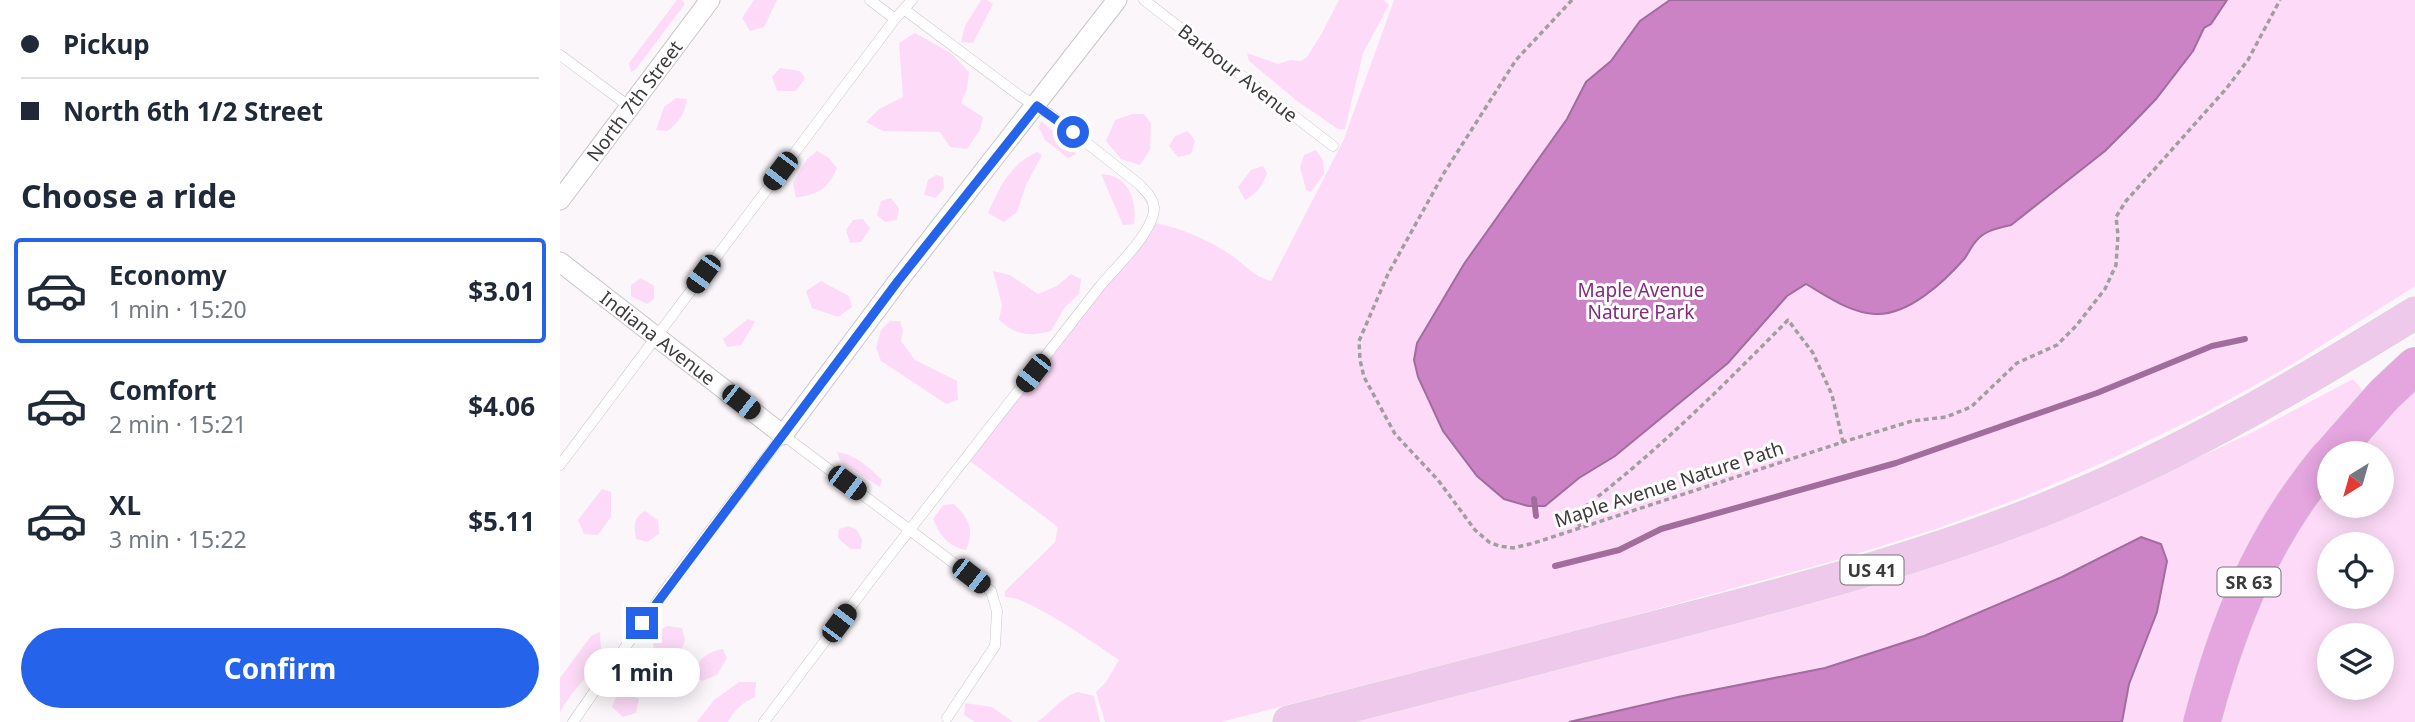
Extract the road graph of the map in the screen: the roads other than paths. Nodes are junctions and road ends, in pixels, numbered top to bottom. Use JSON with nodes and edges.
{"nodes":[{"id":1,"x":710,"y":0,"type":"edge"},
{"id":2,"x":870,"y":0,"type":"edge"},
{"id":3,"x":912,"y":0,"type":"edge"},
{"id":4,"x":1118,"y":0,"type":"edge"},
{"id":5,"x":1144,"y":0,"type":"edge"},
{"id":6,"x":905,"y":10,"type":"junction"},
{"id":7,"x":895,"y":19,"type":"junction"},
{"id":8,"x":560,"y":55,"type":"edge"},
{"id":9,"x":1037,"y":106,"type":"junction"},
{"id":10,"x":630,"y":107,"type":"junction"},
{"id":11,"x":1333,"y":146,"type":"dead end"},
{"id":12,"x":560,"y":200,"type":"edge"},
{"id":13,"x":560,"y":262,"type":"edge"},
{"id":14,"x":2415,"y":313,"type":"edge"},
{"id":15,"x":657,"y":336,"type":"junction"},
{"id":16,"x":2415,"y":366,"type":"edge"},
{"id":17,"x":783,"y":435,"type":"junction"},
{"id":18,"x":2343,"y":441,"type":"edge"},
{"id":19,"x":560,"y":465,"type":"edge"},
{"id":20,"x":2317,"y":474,"type":"edge"},
{"id":21,"x":911,"y":531,"type":"junction"},
{"id":22,"x":947,"y":718,"type":"dead end"},
{"id":23,"x":573,"y":722,"type":"edge"},
{"id":24,"x":764,"y":722,"type":"edge"},
{"id":25,"x":1289,"y":722,"type":"edge"},
{"id":26,"x":2202,"y":722,"type":"edge"}],
"edges":[{"from":1,"to":10,"type":"street","name":"North 7th Street"},
{"from":2,"to":7,"type":"lane"},
{"from":3,"to":6,"type":"lane"},
{"from":4,"to":9,"type":"street"},
{"from":5,"to":11,"type":"lane","name":"Barbour Avenue"},
{"from":6,"to":7,"type":"lane"},
{"from":6,"to":9,"type":"lane"},
{"from":7,"to":15,"type":"lane"},
{"from":8,"to":10,"type":"lane"},
{"from":9,"to":17,"type":"street"},
{"from":9,"to":21,"type":"lane"},
{"from":10,"to":12,"type":"street","name":"North 7th Street"},
{"from":13,"to":15,"type":"street","name":"Indiana Avenue"},
{"from":14,"to":25,"type":"main road","number":"US 41"},
{"from":15,"to":17,"type":"street","name":"Indiana Avenue"},
{"from":15,"to":19,"type":"lane"},
{"from":16,"to":18,"type":"highway","number":"SR 63"},
{"from":17,"to":21,"type":"lane","name":"Indiana Avenue"},
{"from":17,"to":23,"type":"lane"},
{"from":20,"to":26,"type":"highway","number":"SR 63"},
{"from":21,"to":22,"type":"lane","name":"Indiana Avenue"},
{"from":21,"to":24,"type":"lane"}]}
